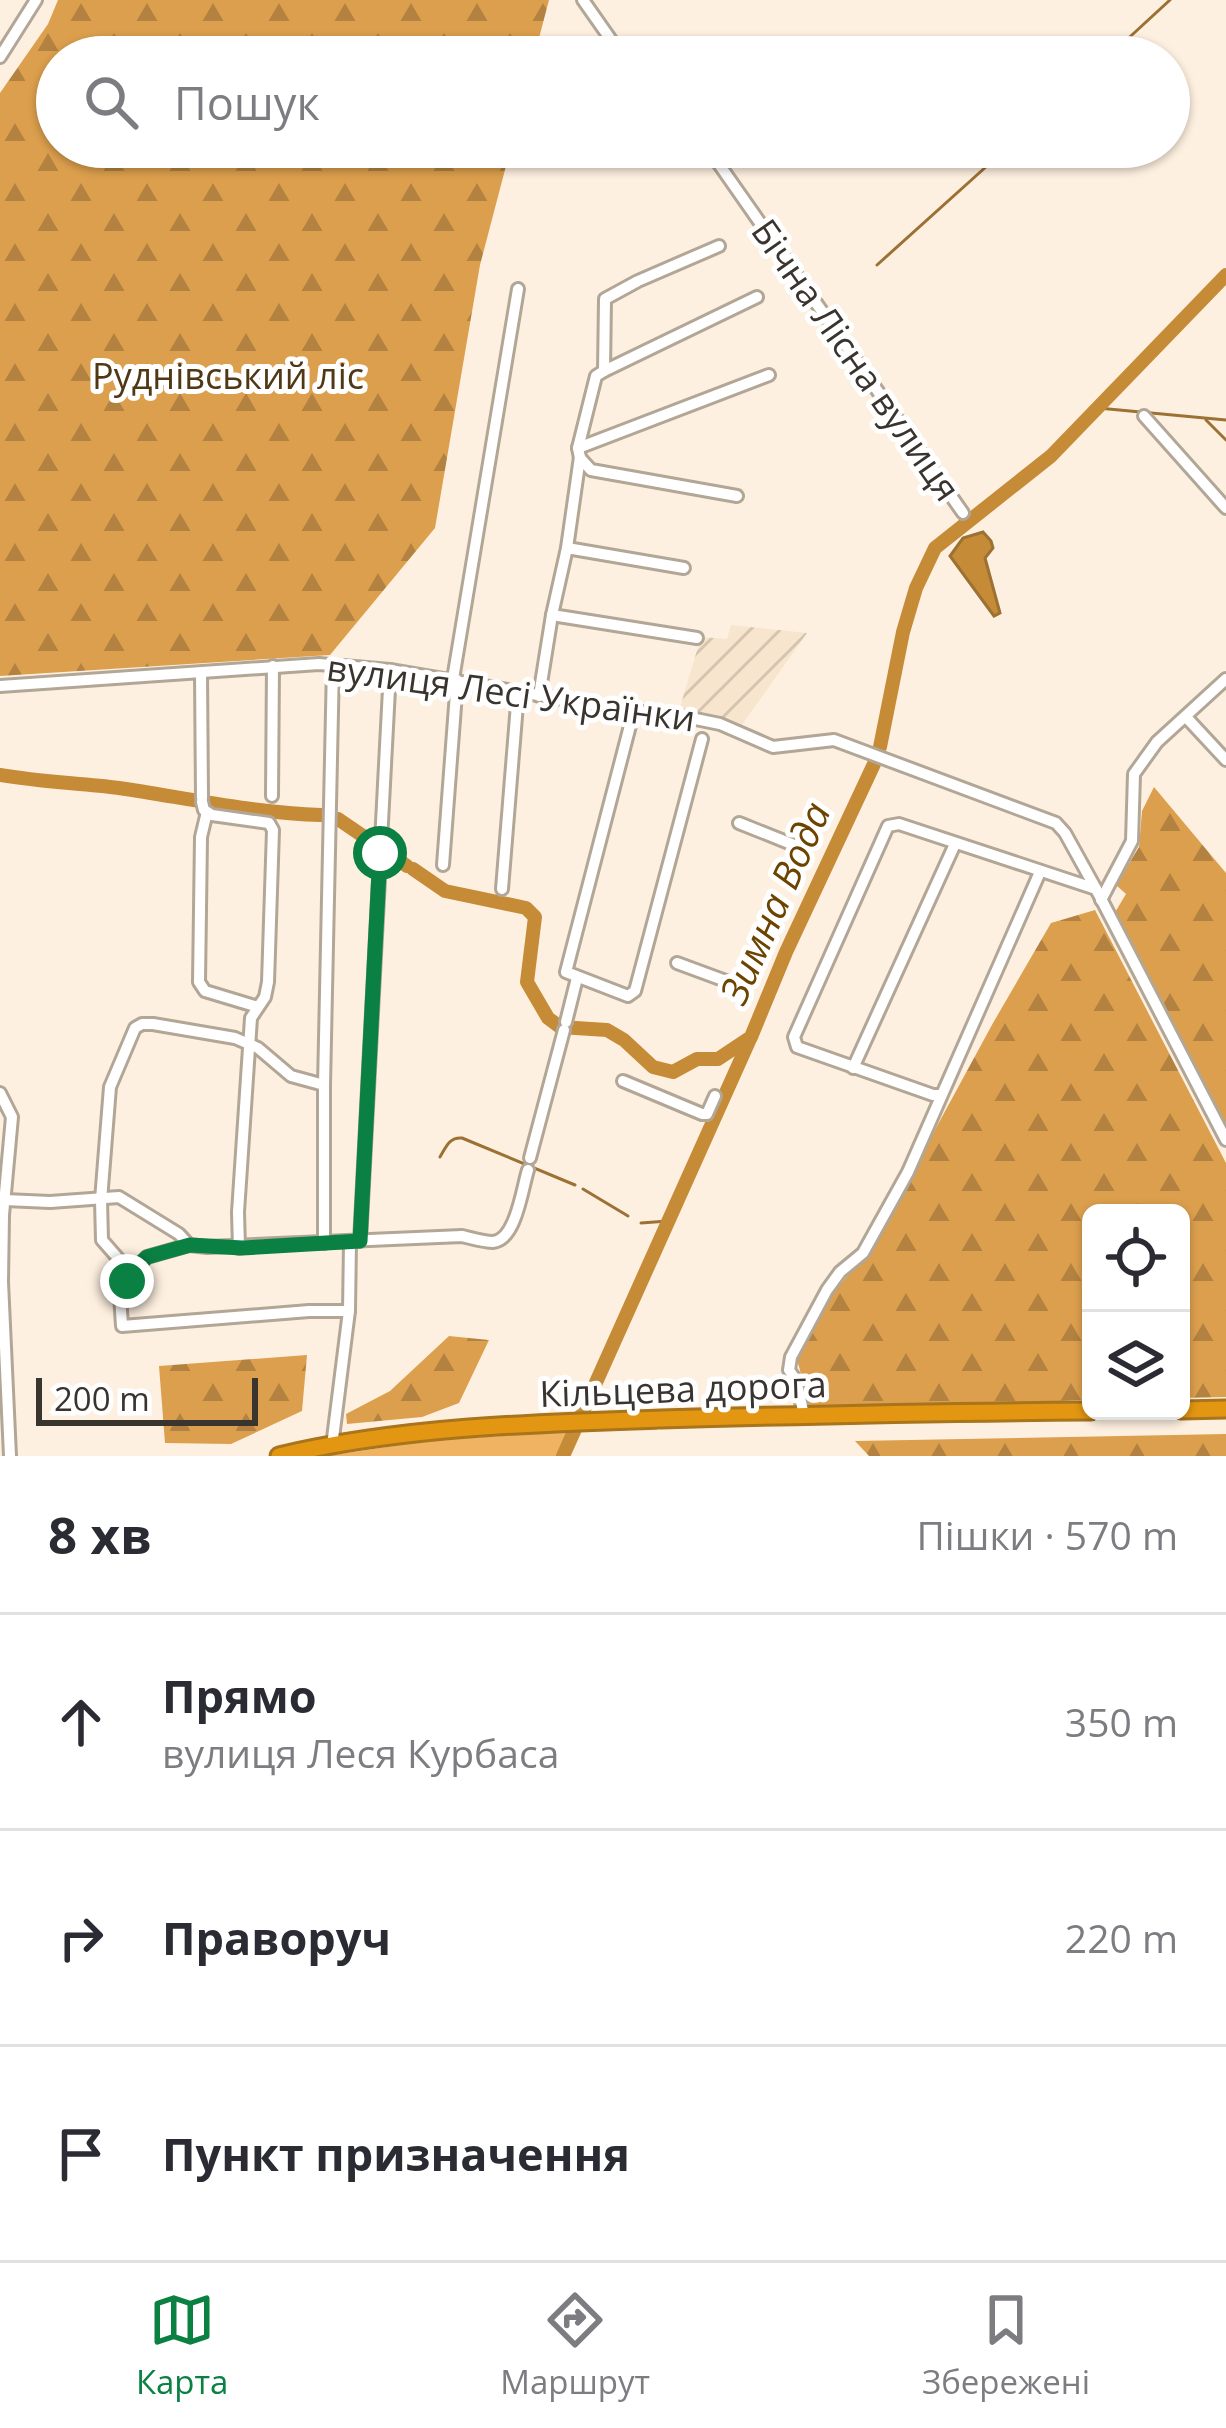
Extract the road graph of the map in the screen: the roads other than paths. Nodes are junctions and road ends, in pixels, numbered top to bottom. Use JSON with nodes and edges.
{"nodes":[{"id":1,"x":36,"y":0,"type":"edge"},
{"id":2,"x":583,"y":0,"type":"edge"},
{"id":3,"x":608,"y":36,"type":"edge"},
{"id":4,"x":0,"y":57,"type":"edge"},
{"id":5,"x":722,"y":168,"type":"edge"},
{"id":6,"x":719,"y":246,"type":"dead end"},
{"id":7,"x":518,"y":289,"type":"dead end"},
{"id":8,"x":757,"y":297,"type":"dead end"},
{"id":9,"x":604,"y":371,"type":"junction"},
{"id":10,"x":769,"y":375,"type":"dead end"},
{"id":11,"x":1144,"y":416,"type":"dead end"},
{"id":12,"x":580,"y":450,"type":"junction"},
{"id":13,"x":737,"y":496,"type":"dead end"},
{"id":14,"x":1226,"y":508,"type":"edge"},
{"id":15,"x":963,"y":514,"type":"dead end"},
{"id":16,"x":567,"y":548,"type":"junction"},
{"id":17,"x":684,"y":568,"type":"dead end"},
{"id":18,"x":552,"y":615,"type":"junction"},
{"id":19,"x":697,"y":638,"type":"dead end"},
{"id":20,"x":333,"y":665,"type":"junction"},
{"id":21,"x":273,"y":666,"type":"junction"},
{"id":22,"x":390,"y":670,"type":"junction"},
{"id":23,"x":200,"y":673,"type":"junction"},
{"id":24,"x":1226,"y":679,"type":"edge"},
{"id":25,"x":455,"y":680,"type":"junction"},
{"id":26,"x":0,"y":686,"type":"edge"},
{"id":27,"x":518,"y":692,"type":"junction"},
{"id":28,"x":539,"y":696,"type":"junction"},
{"id":29,"x":632,"y":711,"type":"junction"},
{"id":30,"x":1186,"y":717,"type":"junction"},
{"id":31,"x":702,"y":739,"type":"dead end"},
{"id":32,"x":1226,"y":760,"type":"edge"},
{"id":33,"x":272,"y":796,"type":"dead end"},
{"id":34,"x":204,"y":804,"type":"junction"},
{"id":35,"x":739,"y":823,"type":"dead end"},
{"id":36,"x":794,"y":844,"type":"dead end"},
{"id":37,"x":956,"y":844,"type":"junction"},
{"id":38,"x":443,"y":865,"type":"dead end"},
{"id":39,"x":1040,"y":872,"type":"junction"},
{"id":40,"x":502,"y":890,"type":"dead end"},
{"id":41,"x":1099,"y":894,"type":"junction"},
{"id":42,"x":676,"y":962,"type":"dead end"},
{"id":43,"x":578,"y":978,"type":"junction"},
{"id":44,"x":742,"y":987,"type":"dead end"},
{"id":45,"x":258,"y":1007,"type":"junction"},
{"id":46,"x":249,"y":1043,"type":"junction"},
{"id":47,"x":853,"y":1068,"type":"junction"},
{"id":48,"x":623,"y":1081,"type":"dead end"},
{"id":49,"x":324,"y":1084,"type":"junction"},
{"id":50,"x":0,"y":1093,"type":"edge"},
{"id":51,"x":941,"y":1095,"type":"junction"},
{"id":52,"x":715,"y":1096,"type":"dead end"},
{"id":53,"x":6,"y":1136,"type":"edge"},
{"id":54,"x":1226,"y":1140,"type":"edge"},
{"id":55,"x":101,"y":1199,"type":"junction"},
{"id":56,"x":5,"y":1200,"type":"junction"},
{"id":57,"x":355,"y":1242,"type":"junction"},
{"id":58,"x":324,"y":1243,"type":"junction"},
{"id":59,"x":190,"y":1245,"type":"junction"},
{"id":60,"x":239,"y":1248,"type":"junction"},
{"id":61,"x":127,"y":1276,"type":"junction"},
{"id":62,"x":1,"y":1282,"type":"edge"},
{"id":63,"x":349,"y":1312,"type":"junction"},
{"id":64,"x":1226,"y":1409,"type":"edge"},
{"id":65,"x":1190,"y":1410,"type":"edge"},
{"id":66,"x":1082,"y":1411,"type":"edge"},
{"id":67,"x":804,"y":1415,"type":"junction"},
{"id":68,"x":3,"y":1422,"type":"edge"},
{"id":69,"x":332,"y":1445,"type":"junction"},
{"id":70,"x":10,"y":1456,"type":"edge"},
{"id":71,"x":279,"y":1456,"type":"edge"}],
"edges":[{"from":1,"to":4,"type":"street"},
{"from":2,"to":3,"type":"street"},
{"from":5,"to":15,"type":"street","name":"Бічна Лісна вулиця"},
{"from":6,"to":9,"type":"street"},
{"from":7,"to":25,"type":"street"},
{"from":8,"to":9,"type":"street"},
{"from":9,"to":12,"type":"street"},
{"from":10,"to":12,"type":"street"},
{"from":11,"to":14,"type":"street"},
{"from":12,"to":13,"type":"street"},
{"from":12,"to":16,"type":"street"},
{"from":16,"to":17,"type":"street"},
{"from":16,"to":18,"type":"street"},
{"from":18,"to":19,"type":"street"},
{"from":18,"to":28,"type":"street"},
{"from":20,"to":21,"type":"street","name":"вулиця Лесі Українки"},
{"from":20,"to":22,"type":"street","name":"вулиця Лесі Українки"},
{"from":20,"to":49,"type":"street"},
{"from":21,"to":23,"type":"street","name":"вулиця Лесі Українки"},
{"from":21,"to":33,"type":"street"},
{"from":22,"to":25,"type":"street","name":"вулиця Лесі Українки"},
{"from":22,"to":57,"type":"street"},
{"from":23,"to":26,"type":"street","name":"вулиця Лесі Українки"},
{"from":23,"to":34,"type":"street"},
{"from":24,"to":30,"type":"street"},
{"from":25,"to":27,"type":"street","name":"вулиця Лесі Українки"},
{"from":25,"to":38,"type":"street"},
{"from":27,"to":28,"type":"street","name":"вулиця Лесі Українки"},
{"from":27,"to":40,"type":"street"},
{"from":28,"to":29,"type":"street","name":"вулиця Лесі Українки"},
{"from":29,"to":41,"type":"street","name":"вулиця Лесі Українки"},
{"from":29,"to":43,"type":"street"},
{"from":30,"to":32,"type":"street"},
{"from":30,"to":41,"type":"street"},
{"from":31,"to":43,"type":"street"},
{"from":34,"to":45,"type":"street"},
{"from":34,"to":45,"type":"street"},
{"from":35,"to":36,"type":"street"},
{"from":37,"to":39,"type":"street"},
{"from":37,"to":47,"type":"street"},
{"from":37,"to":47,"type":"street"},
{"from":39,"to":41,"type":"street"},
{"from":39,"to":51,"type":"street"},
{"from":41,"to":54,"type":"street","name":"вулиця Лесі Українки"},
{"from":42,"to":44,"type":"street"},
{"from":43,"to":57,"type":"street"},
{"from":45,"to":46,"type":"street"},
{"from":46,"to":49,"type":"street"},
{"from":46,"to":55,"type":"street"},
{"from":46,"to":60,"type":"street"},
{"from":47,"to":51,"type":"street"},
{"from":48,"to":52,"type":"street"},
{"from":49,"to":58,"type":"street"},
{"from":50,"to":53,"type":"street"},
{"from":51,"to":67,"type":"street"},
{"from":53,"to":56,"type":"street"},
{"from":55,"to":56,"type":"street"},
{"from":55,"to":59,"type":"street"},
{"from":55,"to":61,"type":"street"},
{"from":56,"to":62,"type":"street"},
{"from":57,"to":58,"type":"street"},
{"from":57,"to":63,"type":"street"},
{"from":58,"to":60,"type":"street"},
{"from":59,"to":60,"type":"street"},
{"from":59,"to":61,"type":"street"},
{"from":61,"to":63,"type":"street"},
{"from":62,"to":68,"type":"street"},
{"from":63,"to":69,"type":"street"},
{"from":64,"to":65,"type":"highway"},
{"from":66,"to":67,"type":"highway","name":"Кільцева дорога"},
{"from":67,"to":69,"type":"highway","name":"Кільцева дорога"},
{"from":68,"to":70,"type":"street"},
{"from":69,"to":71,"type":"highway","name":"Кільцева дорога"}]}
